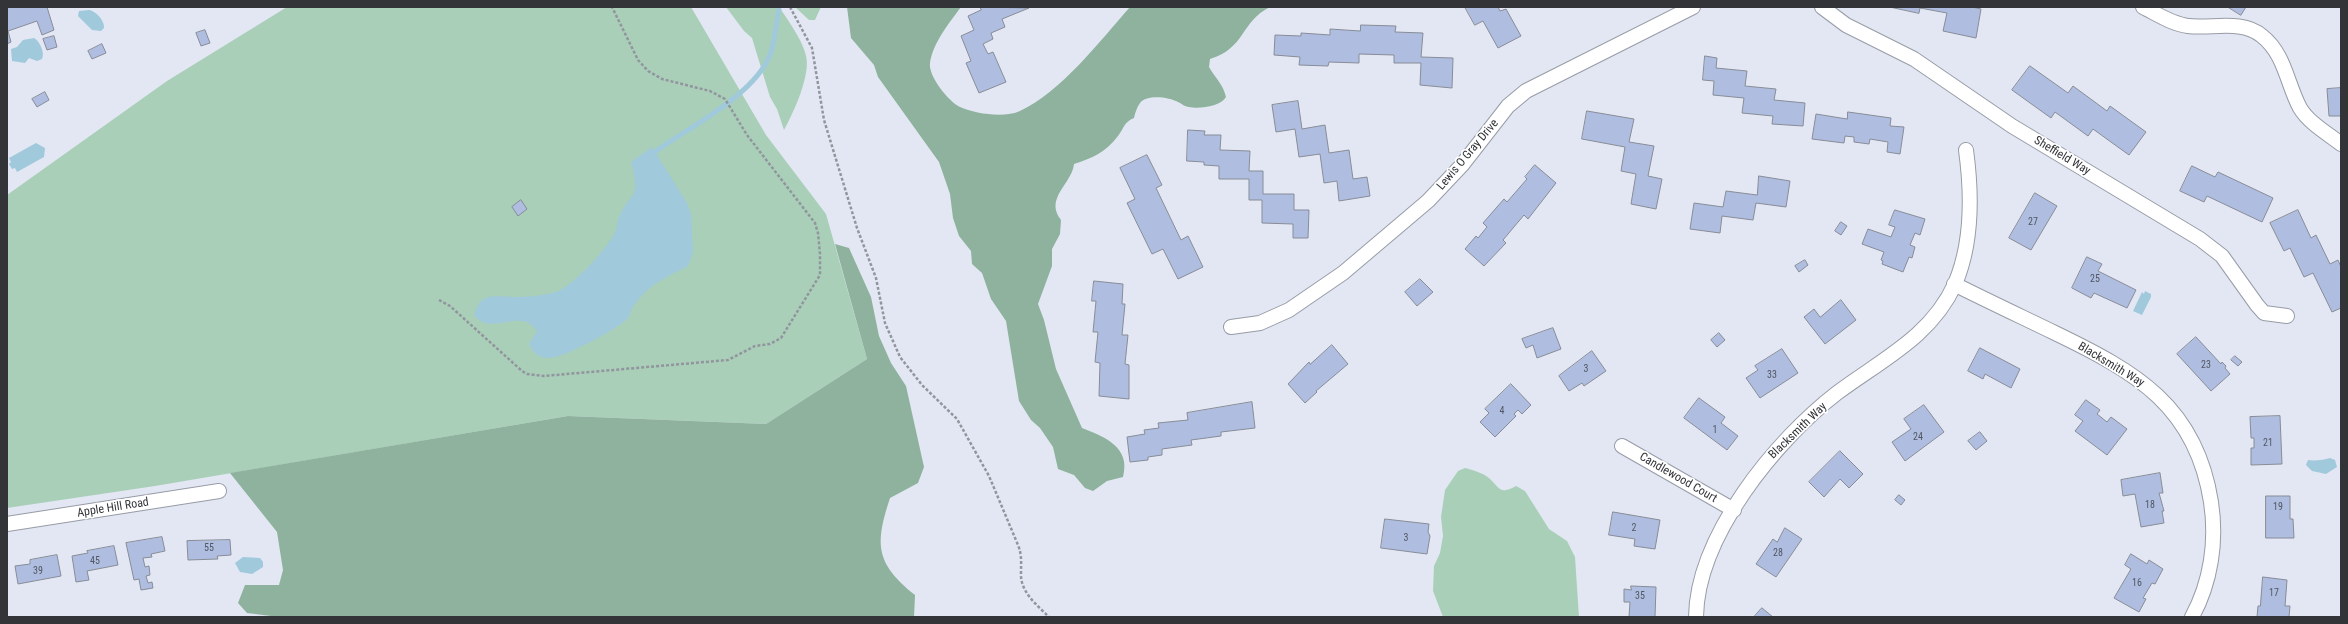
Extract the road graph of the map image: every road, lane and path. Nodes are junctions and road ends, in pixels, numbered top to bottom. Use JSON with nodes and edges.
{"nodes":[{"id":1,"x":612,"y":7,"type":"edge"},
{"id":2,"x":790,"y":7,"type":"edge"},
{"id":3,"x":1693,"y":7,"type":"edge"},
{"id":4,"x":1822,"y":7,"type":"edge"},
{"id":5,"x":2143,"y":7,"type":"edge"},
{"id":6,"x":2341,"y":144,"type":"edge"},
{"id":7,"x":1966,"y":150,"type":"dead end"},
{"id":8,"x":1954,"y":284,"type":"junction"},
{"id":9,"x":439,"y":300,"type":"dead end"},
{"id":10,"x":2287,"y":316,"type":"dead end"},
{"id":11,"x":1231,"y":327,"type":"dead end"},
{"id":12,"x":1622,"y":446,"type":"dead end"},
{"id":13,"x":218,"y":491,"type":"dead end"},
{"id":14,"x":1734,"y":510,"type":"junction"},
{"id":15,"x":7,"y":524,"type":"edge"},
{"id":16,"x":1049,"y":617,"type":"edge"},
{"id":17,"x":1696,"y":617,"type":"edge"},
{"id":18,"x":2192,"y":617,"type":"edge"}],
"edges":[{"from":1,"to":9,"type":"path"},
{"from":2,"to":16,"type":"path"},
{"from":3,"to":11,"type":"street","name":"Lewis O Gray Drive"},
{"from":4,"to":10,"type":"street","name":"Sheffield Way"},
{"from":5,"to":6,"type":"street"},
{"from":7,"to":8,"type":"street","name":"Blacksmith Way"},
{"from":8,"to":14,"type":"street","name":"Blacksmith Way"},
{"from":8,"to":18,"type":"street","name":"Blacksmith Way"},
{"from":12,"to":14,"type":"street","name":"Candlewood Court"},
{"from":13,"to":15,"type":"street","name":"Apple Hill Road"},
{"from":14,"to":17,"type":"street","name":"Blacksmith Way"}]}
